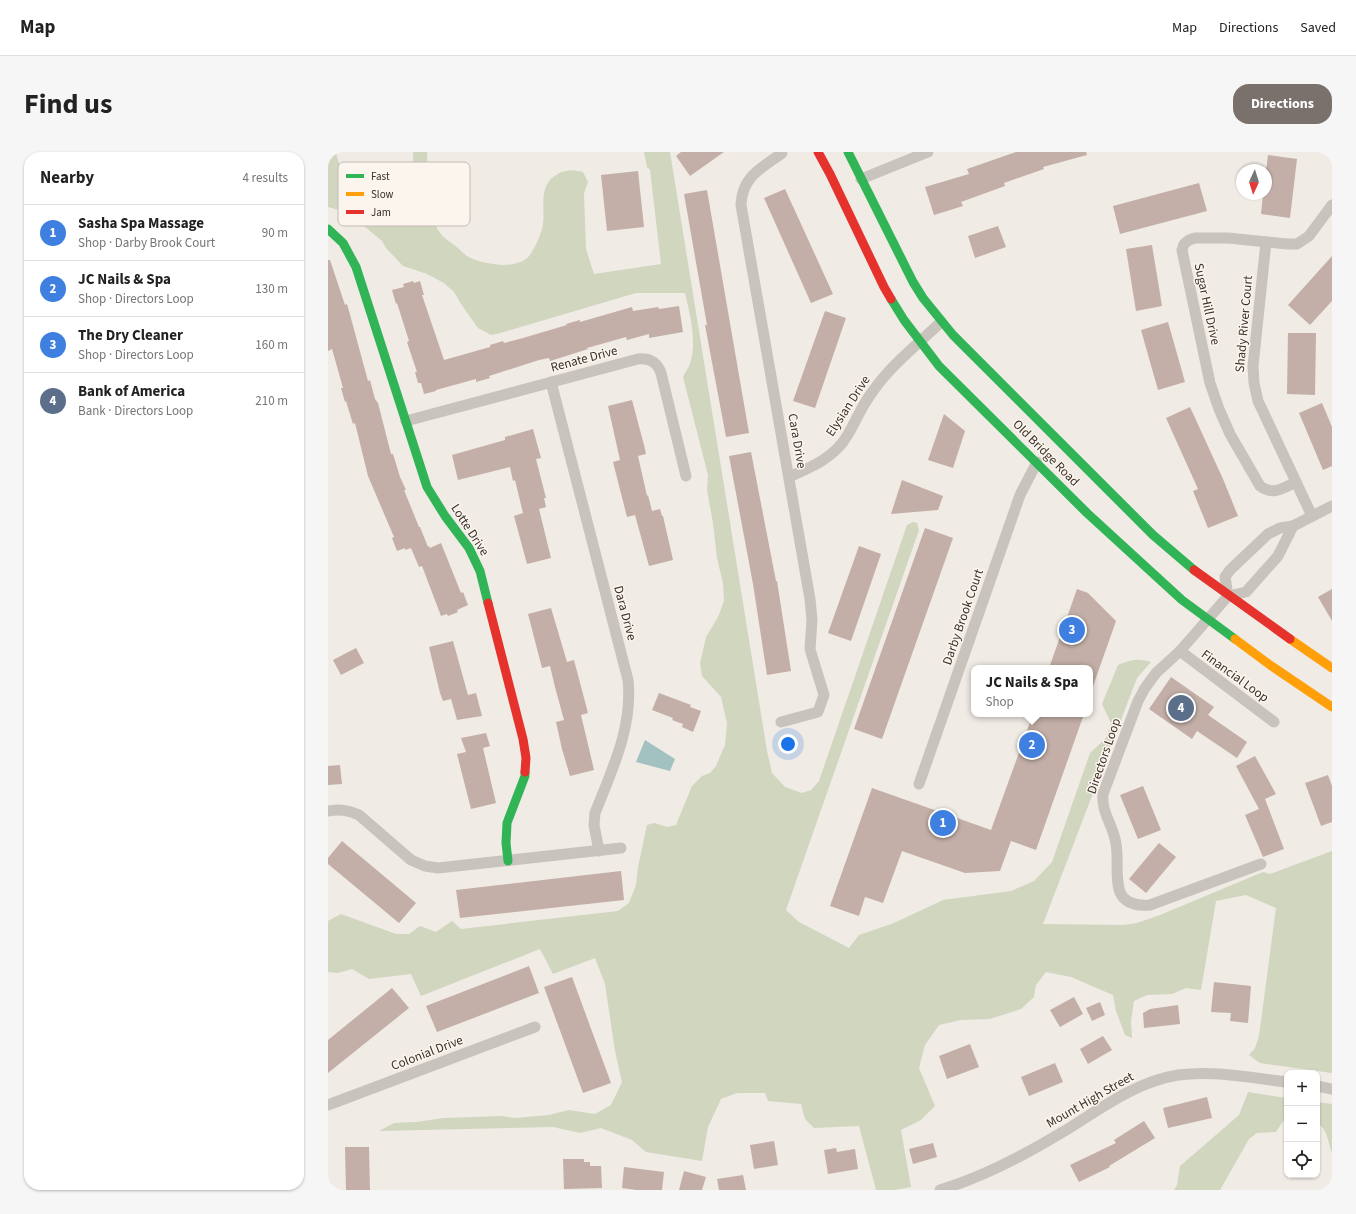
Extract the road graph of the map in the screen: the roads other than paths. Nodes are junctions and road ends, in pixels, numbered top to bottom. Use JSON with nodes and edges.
{"nodes":[{"id":1,"x":818,"y":152,"type":"edge"},
{"id":2,"x":848,"y":152,"type":"edge"},
{"id":3,"x":928,"y":152,"type":"edge"},
{"id":4,"x":782,"y":153,"type":"dead end"},
{"id":5,"x":861,"y":179,"type":"junction"},
{"id":6,"x":1332,"y":205,"type":"edge"},
{"id":7,"x":328,"y":229,"type":"edge"},
{"id":8,"x":1266,"y":242,"type":"junction"},
{"id":9,"x":941,"y":322,"type":"junction"},
{"id":10,"x":919,"y":342,"type":"junction"},
{"id":11,"x":551,"y":382,"type":"junction"},
{"id":12,"x":406,"y":421,"type":"junction"},
{"id":13,"x":1037,"y":462,"type":"junction"},
{"id":14,"x":686,"y":476,"type":"dead end"},
{"id":15,"x":789,"y":477,"type":"junction"},
{"id":16,"x":1296,"y":482,"type":"junction"},
{"id":17,"x":1332,"y":506,"type":"edge"},
{"id":18,"x":1312,"y":516,"type":"junction"},
{"id":19,"x":1293,"y":526,"type":"junction"},
{"id":20,"x":1228,"y":596,"type":"junction"},
{"id":21,"x":1208,"y":619,"type":"junction"},
{"id":22,"x":1180,"y":651,"type":"junction"},
{"id":23,"x":1332,"y":668,"type":"edge"},
{"id":24,"x":1332,"y":707,"type":"edge"},
{"id":25,"x":781,"y":722,"type":"dead end"},
{"id":26,"x":1274,"y":722,"type":"dead end"},
{"id":27,"x":919,"y":784,"type":"dead end"},
{"id":28,"x":328,"y":811,"type":"edge"},
{"id":29,"x":621,"y":848,"type":"dead end"},
{"id":30,"x":599,"y":851,"type":"junction"},
{"id":31,"x":508,"y":861,"type":"junction"},
{"id":32,"x":1261,"y":864,"type":"dead end"},
{"id":33,"x":535,"y":1026,"type":"dead end"},
{"id":34,"x":1284,"y":1082,"type":"edge"},
{"id":35,"x":1320,"y":1087,"type":"edge"},
{"id":36,"x":1332,"y":1089,"type":"edge"},
{"id":37,"x":328,"y":1105,"type":"edge"},
{"id":38,"x":940,"y":1190,"type":"edge"}],
"edges":[{"from":1,"to":10,"type":"main road","name":"Old Bridge Road"},
{"from":2,"to":5,"type":"main road","name":"Old Bridge Road"},
{"from":3,"to":5,"type":"street"},
{"from":4,"to":15,"type":"street","name":"Cara Drive"},
{"from":5,"to":9,"type":"main road","name":"Old Bridge Road"},
{"from":6,"to":8,"type":"street","name":"Sugar Hill Drive"},
{"from":7,"to":12,"type":"main road","name":"Lotte Drive"},
{"from":8,"to":16,"type":"street","name":"Shady River Court"},
{"from":8,"to":16,"type":"street","name":"Sugar Hill Drive"},
{"from":9,"to":10,"type":"street","name":"Elysian Drive"},
{"from":9,"to":20,"type":"main road","name":"Old Bridge Road"},
{"from":10,"to":13,"type":"main road","name":"Old Bridge Road"},
{"from":10,"to":15,"type":"street","name":"Elysian Drive"},
{"from":11,"to":12,"type":"street","name":"Renate Drive"},
{"from":11,"to":14,"type":"street","name":"Renate Drive"},
{"from":11,"to":30,"type":"street","name":"Dara Drive"},
{"from":12,"to":31,"type":"main road","name":"Lotte Drive"},
{"from":13,"to":21,"type":"main road","name":"Old Bridge Road"},
{"from":13,"to":27,"type":"street","name":"Darby Brook Court"},
{"from":15,"to":25,"type":"street","name":"Cara Drive"},
{"from":16,"to":18,"type":"street","name":"Shady River Court"},
{"from":17,"to":18,"type":"street"},
{"from":18,"to":19,"type":"street"},
{"from":19,"to":20,"type":"street"},
{"from":19,"to":20,"type":"street"},
{"from":20,"to":21,"type":"street","name":"Directors Loop"},
{"from":20,"to":23,"type":"main road","name":"Old Bridge Road"},
{"from":21,"to":22,"type":"street","name":"Directors Loop"},
{"from":21,"to":24,"type":"main road","name":"Old Bridge Road"},
{"from":22,"to":26,"type":"street","name":"Financial Loop"},
{"from":22,"to":32,"type":"street","name":"Directors Loop"},
{"from":28,"to":31,"type":"street"},
{"from":29,"to":30,"type":"street"},
{"from":30,"to":31,"type":"street"},
{"from":33,"to":37,"type":"street","name":"Colonial Drive"},
{"from":34,"to":38,"type":"street","name":"Mount High Street"},
{"from":35,"to":36,"type":"street"}]}
